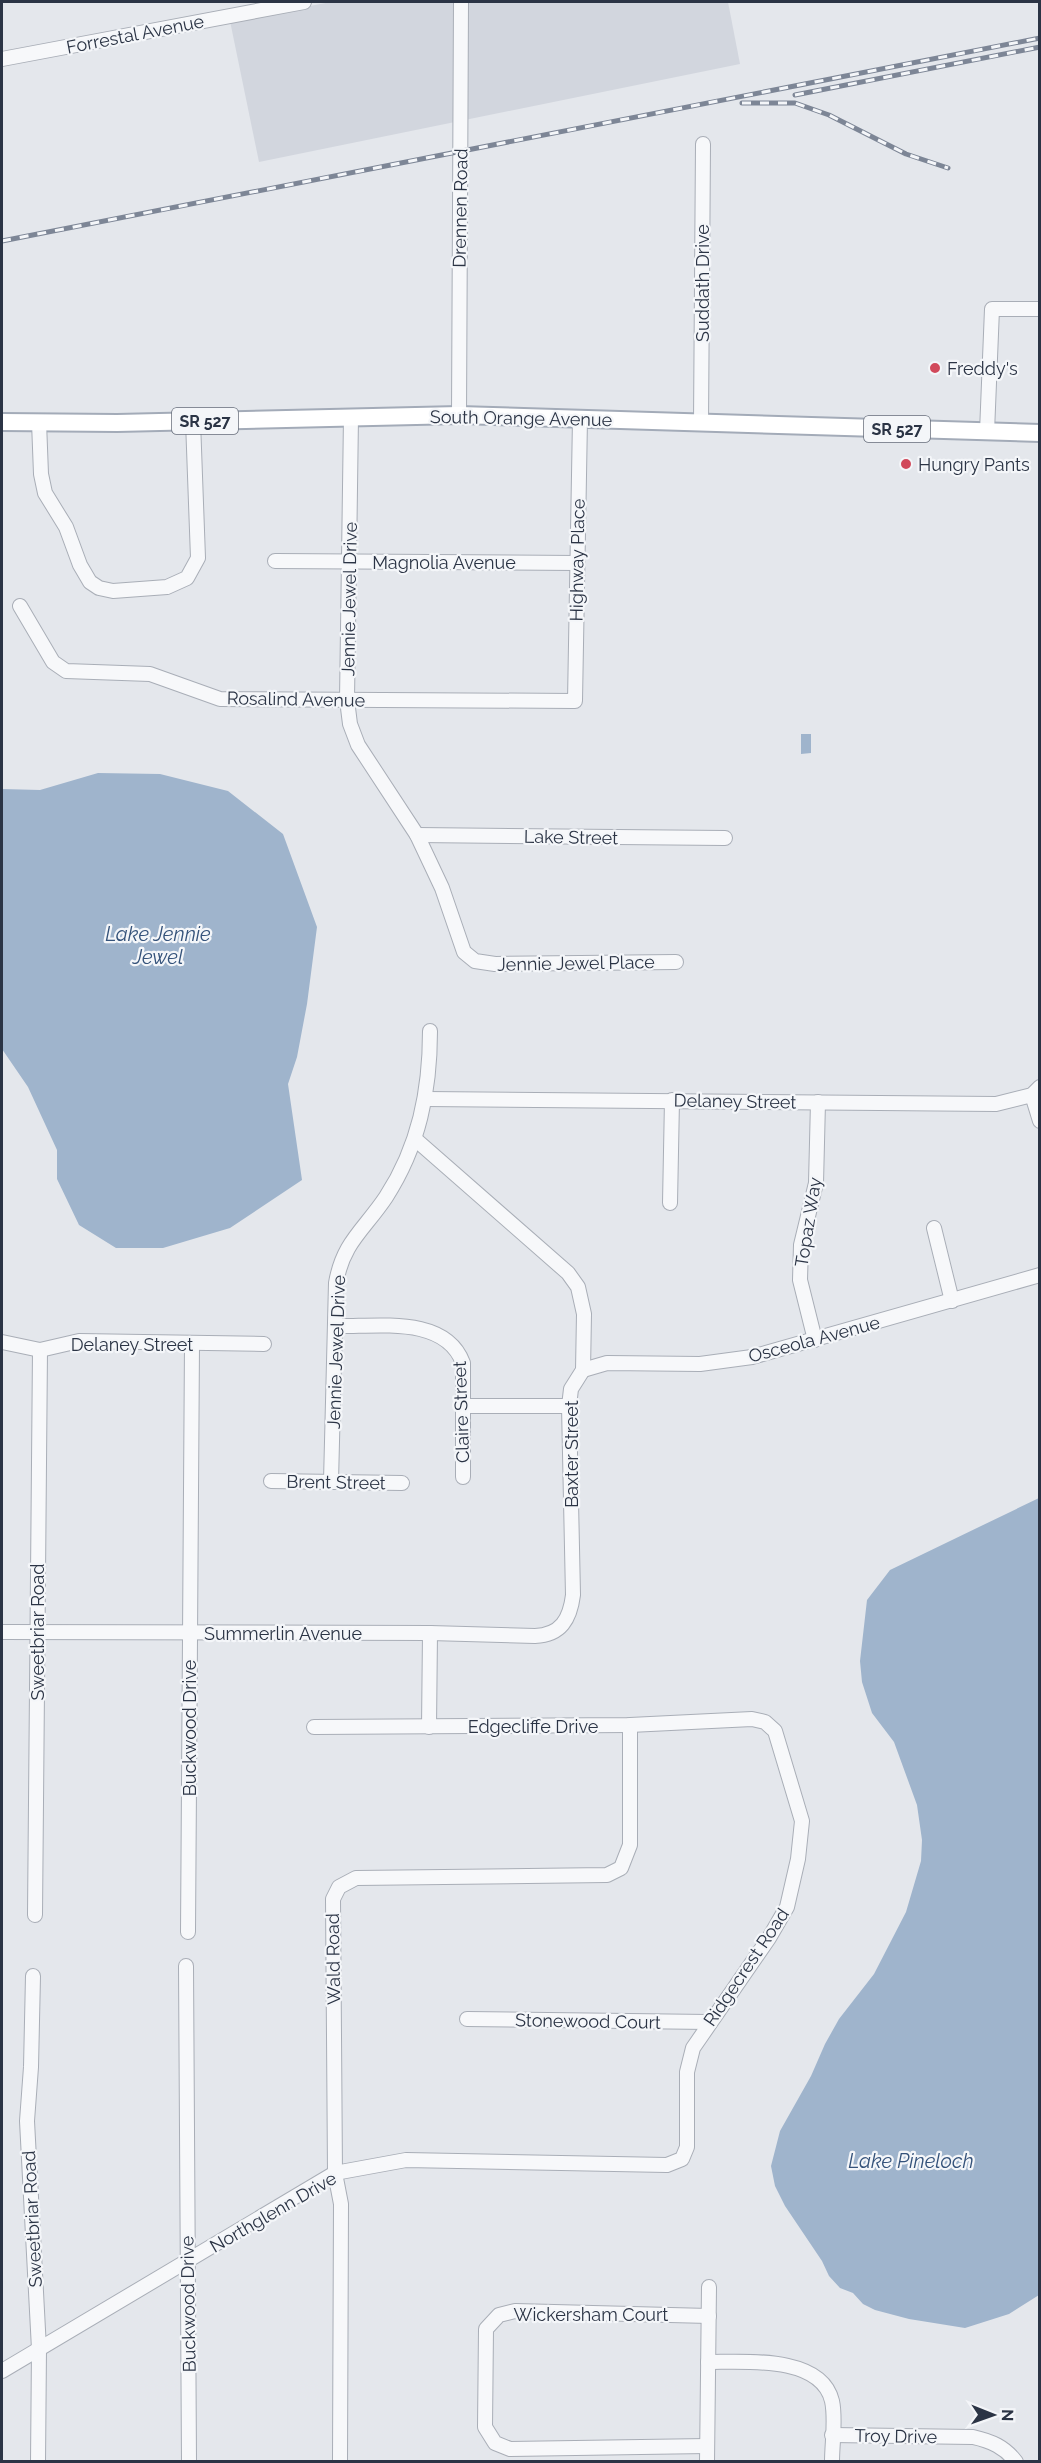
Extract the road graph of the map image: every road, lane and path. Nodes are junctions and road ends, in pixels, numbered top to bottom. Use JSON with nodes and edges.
{"nodes":[{"id":1,"x":304,"y":2,"type":"edge"},
{"id":2,"x":461,"y":2,"type":"edge"},
{"id":3,"x":2,"y":59,"type":"edge"},
{"id":4,"x":703,"y":144,"type":"dead end"},
{"id":5,"x":1040,"y":309,"type":"edge"},
{"id":6,"x":459,"y":415,"type":"junction"},
{"id":7,"x":351,"y":417,"type":"junction"},
{"id":8,"x":580,"y":419,"type":"junction"},
{"id":9,"x":193,"y":421,"type":"junction"},
{"id":10,"x":2,"y":422,"type":"edge"},
{"id":11,"x":39,"y":422,"type":"junction"},
{"id":12,"x":701,"y":423,"type":"junction"},
{"id":13,"x":987,"y":432,"type":"junction"},
{"id":14,"x":1040,"y":433,"type":"edge"},
{"id":15,"x":275,"y":561,"type":"dead end"},
{"id":16,"x":351,"y":561,"type":"junction"},
{"id":17,"x":577,"y":562,"type":"junction"},
{"id":18,"x":20,"y":606,"type":"dead end"},
{"id":19,"x":347,"y":700,"type":"junction"},
{"id":20,"x":575,"y":701,"type":"joint"},
{"id":21,"x":417,"y":836,"type":"junction"},
{"id":22,"x":725,"y":838,"type":"dead end"},
{"id":23,"x":457,"y":935,"type":"joint"},
{"id":24,"x":676,"y":962,"type":"dead end"},
{"id":25,"x":430,"y":1031,"type":"dead end"},
{"id":26,"x":1036,"y":1091,"type":"edge"},
{"id":27,"x":426,"y":1099,"type":"junction"},
{"id":28,"x":672,"y":1100,"type":"junction"},
{"id":29,"x":818,"y":1102,"type":"junction"},
{"id":30,"x":1040,"y":1121,"type":"edge"},
{"id":31,"x":415,"y":1139,"type":"junction"},
{"id":32,"x":670,"y":1203,"type":"dead end"},
{"id":33,"x":934,"y":1228,"type":"dead end"},
{"id":34,"x":1040,"y":1275,"type":"edge"},
{"id":35,"x":952,"y":1301,"type":"junction"},
{"id":36,"x":335,"y":1326,"type":"junction"},
{"id":37,"x":815,"y":1340,"type":"junction"},
{"id":38,"x":2,"y":1342,"type":"edge"},
{"id":39,"x":192,"y":1344,"type":"junction"},
{"id":40,"x":264,"y":1344,"type":"dead end"},
{"id":41,"x":40,"y":1350,"type":"junction"},
{"id":42,"x":583,"y":1370,"type":"junction"},
{"id":43,"x":464,"y":1406,"type":"junction"},
{"id":44,"x":569,"y":1406,"type":"junction"},
{"id":45,"x":463,"y":1477,"type":"dead end"},
{"id":46,"x":271,"y":1481,"type":"dead end"},
{"id":47,"x":331,"y":1481,"type":"junction"},
{"id":48,"x":402,"y":1483,"type":"dead end"},
{"id":49,"x":562,"y":1627,"type":"joint"},
{"id":50,"x":2,"y":1632,"type":"edge"},
{"id":51,"x":36,"y":1632,"type":"junction"},
{"id":52,"x":189,"y":1632,"type":"junction"},
{"id":53,"x":430,"y":1633,"type":"junction"},
{"id":54,"x":752,"y":1719,"type":"joint"},
{"id":55,"x":630,"y":1725,"type":"junction"},
{"id":56,"x":314,"y":1727,"type":"dead end"},
{"id":57,"x":429,"y":1727,"type":"junction"},
{"id":58,"x":35,"y":1915,"type":"dead end"},
{"id":59,"x":188,"y":1932,"type":"dead end"},
{"id":60,"x":186,"y":1966,"type":"dead end"},
{"id":61,"x":33,"y":1976,"type":"dead end"},
{"id":62,"x":467,"y":2019,"type":"dead end"},
{"id":63,"x":709,"y":2022,"type":"junction"},
{"id":64,"x":682,"y":2159,"type":"joint"},
{"id":65,"x":335,"y":2173,"type":"junction"},
{"id":66,"x":186,"y":2263,"type":"junction"},
{"id":67,"x":709,"y":2287,"type":"dead end"},
{"id":68,"x":709,"y":2316,"type":"junction"},
{"id":69,"x":39,"y":2349,"type":"junction"},
{"id":70,"x":708,"y":2362,"type":"junction"},
{"id":71,"x":2,"y":2371,"type":"edge"},
{"id":72,"x":832,"y":2435,"type":"junction"},
{"id":73,"x":707,"y":2446,"type":"junction"},
{"id":74,"x":38,"y":2462,"type":"edge"},
{"id":75,"x":189,"y":2462,"type":"edge"},
{"id":76,"x":340,"y":2462,"type":"edge"},
{"id":77,"x":707,"y":2462,"type":"edge"},
{"id":78,"x":832,"y":2462,"type":"edge"},
{"id":79,"x":1016,"y":2462,"type":"edge"}],
"edges":[{"from":1,"to":3,"type":"street","name":"Forrestal Avenue"},
{"from":2,"to":6,"type":"street","name":"Drennen Road"},
{"from":4,"to":12,"type":"street","name":"Suddath Drive"},
{"from":5,"to":13,"type":"street"},
{"from":6,"to":7,"type":"main road","name":"South Orange Avenue","number":"SR 527"},
{"from":6,"to":8,"type":"main road","name":"South Orange Avenue","number":"SR 527"},
{"from":7,"to":9,"type":"main road","name":"South Orange Avenue","number":"SR 527"},
{"from":7,"to":16,"type":"street","name":"Jennie Jewel Drive"},
{"from":8,"to":12,"type":"main road","name":"South Orange Avenue","number":"SR 527"},
{"from":8,"to":17,"type":"street","name":"Highway Place"},
{"from":9,"to":11,"type":"main road","name":"South Orange Avenue","number":"SR 527"},
{"from":9,"to":11,"type":"street"},
{"from":10,"to":11,"type":"main road","name":"South Orange Avenue","number":"SR 527"},
{"from":12,"to":13,"type":"main road","name":"South Orange Avenue","number":"SR 527"},
{"from":13,"to":14,"type":"main road","name":"South Orange Avenue","number":"SR 527"},
{"from":15,"to":16,"type":"street","name":"Magnolia Avenue"},
{"from":16,"to":17,"type":"street","name":"Magnolia Avenue"},
{"from":16,"to":19,"type":"street","name":"Jennie Jewel Drive"},
{"from":17,"to":20,"type":"street","name":"Highway Place"},
{"from":18,"to":19,"type":"street","name":"Rosalind Avenue"},
{"from":19,"to":20,"type":"street","name":"Rosalind Avenue"},
{"from":19,"to":21,"type":"street","name":"Jennie Jewel Drive"},
{"from":21,"to":22,"type":"street","name":"Lake Street"},
{"from":21,"to":23,"type":"street","name":"Jennie Jewel Drive"},
{"from":23,"to":24,"type":"street","name":"Jennie Jewel Place"},
{"from":25,"to":27,"type":"street","name":"Jennie Jewel Drive"},
{"from":26,"to":29,"type":"street","name":"Delaney Street"},
{"from":26,"to":30,"type":"street"},
{"from":27,"to":28,"type":"street","name":"Delaney Street"},
{"from":27,"to":31,"type":"street","name":"Jennie Jewel Drive"},
{"from":28,"to":29,"type":"street","name":"Delaney Street"},
{"from":28,"to":32,"type":"street"},
{"from":29,"to":37,"type":"street","name":"Topaz Way"},
{"from":31,"to":36,"type":"street","name":"Jennie Jewel Drive"},
{"from":31,"to":42,"type":"street","name":"Baxter Street"},
{"from":33,"to":35,"type":"street"},
{"from":34,"to":35,"type":"street","name":"Osceola Avenue"},
{"from":35,"to":37,"type":"street","name":"Osceola Avenue"},
{"from":36,"to":43,"type":"street","name":"Claire Street"},
{"from":36,"to":47,"type":"street","name":"Jennie Jewel Drive"},
{"from":37,"to":42,"type":"street","name":"Osceola Avenue"},
{"from":38,"to":41,"type":"street","name":"Delaney Street"},
{"from":39,"to":40,"type":"street","name":"Delaney Street"},
{"from":39,"to":41,"type":"street","name":"Delaney Street"},
{"from":39,"to":52,"type":"street","name":"Buckwood Drive"},
{"from":41,"to":51,"type":"street","name":"Sweetbriar Road"},
{"from":42,"to":44,"type":"street","name":"Baxter Street"},
{"from":43,"to":44,"type":"street"},
{"from":43,"to":45,"type":"street","name":"Claire Street"},
{"from":44,"to":49,"type":"street","name":"Baxter Street"},
{"from":46,"to":47,"type":"street","name":"Brent Street"},
{"from":47,"to":48,"type":"street","name":"Brent Street"},
{"from":49,"to":53,"type":"street","name":"Summerlin Avenue"},
{"from":50,"to":51,"type":"street","name":"Summerlin Avenue"},
{"from":51,"to":52,"type":"street","name":"Summerlin Avenue"},
{"from":51,"to":58,"type":"street","name":"Sweetbriar Road"},
{"from":52,"to":53,"type":"street","name":"Summerlin Avenue"},
{"from":52,"to":59,"type":"street","name":"Buckwood Drive"},
{"from":53,"to":57,"type":"street"},
{"from":54,"to":55,"type":"street","name":"Edgecliffe Drive"},
{"from":54,"to":63,"type":"street","name":"Ridgecrest Road"},
{"from":55,"to":57,"type":"street","name":"Edgecliffe Drive"},
{"from":55,"to":65,"type":"street","name":"Wald Road"},
{"from":56,"to":57,"type":"street","name":"Edgecliffe Drive"},
{"from":60,"to":66,"type":"street","name":"Buckwood Drive"},
{"from":61,"to":69,"type":"street","name":"Sweetbriar Road"},
{"from":62,"to":63,"type":"street","name":"Stonewood Court"},
{"from":63,"to":64,"type":"street","name":"Ridgecrest Road"},
{"from":64,"to":65,"type":"street","name":"Northglenn Drive"},
{"from":65,"to":66,"type":"street","name":"Northglenn Drive"},
{"from":65,"to":76,"type":"street","name":"Wald Road"},
{"from":66,"to":69,"type":"street","name":"Northglenn Drive"},
{"from":66,"to":75,"type":"street","name":"Buckwood Drive"},
{"from":67,"to":68,"type":"street"},
{"from":68,"to":70,"type":"street"},
{"from":68,"to":73,"type":"street","name":"Wickersham Court"},
{"from":69,"to":71,"type":"street","name":"Northglenn Drive"},
{"from":69,"to":74,"type":"street","name":"Sweetbriar Road"},
{"from":70,"to":72,"type":"street","name":"Troy Drive"},
{"from":70,"to":73,"type":"street"},
{"from":72,"to":78,"type":"street"},
{"from":72,"to":79,"type":"street","name":"Troy Drive"},
{"from":73,"to":77,"type":"street"}]}
